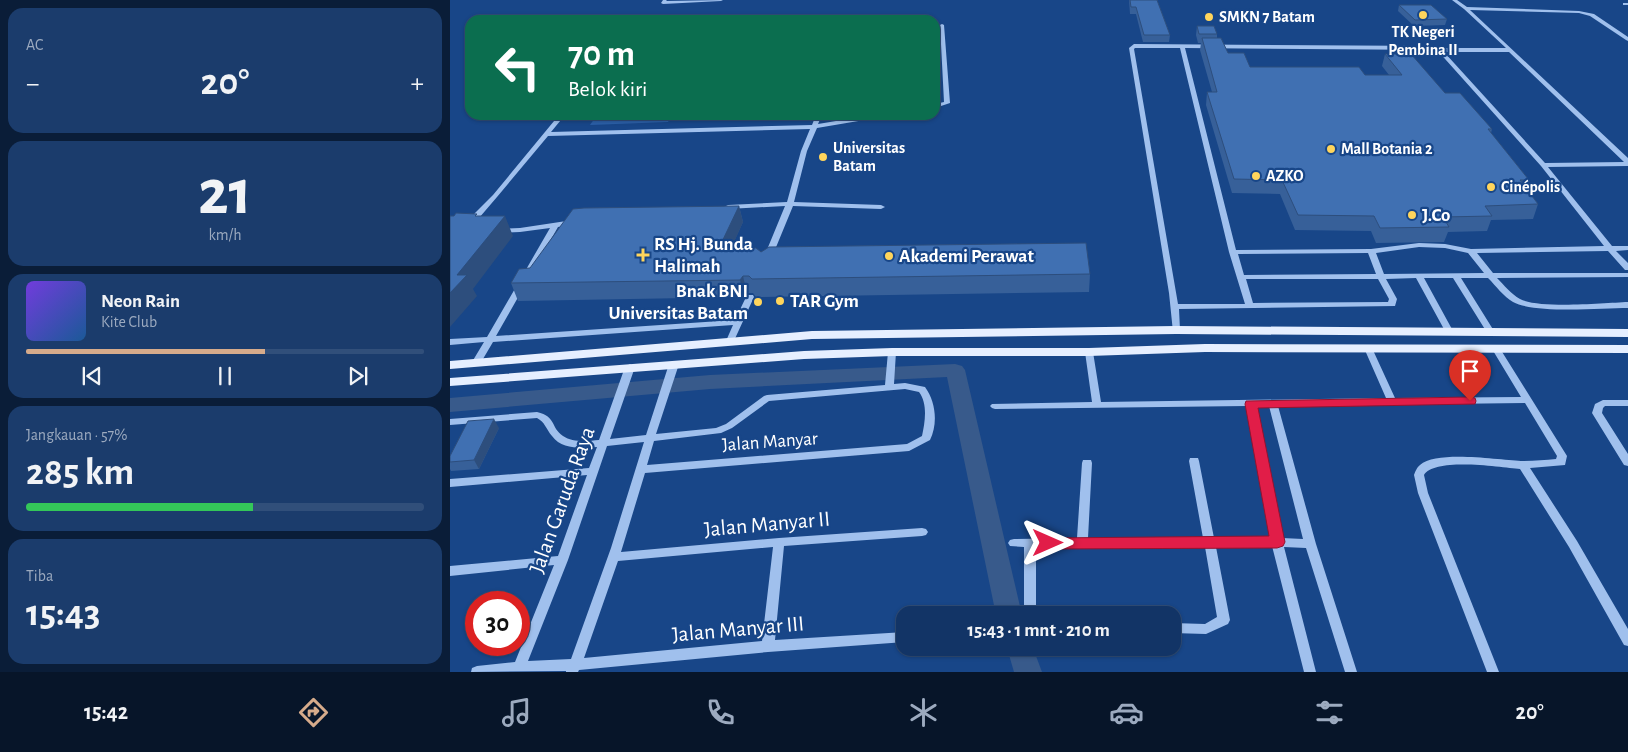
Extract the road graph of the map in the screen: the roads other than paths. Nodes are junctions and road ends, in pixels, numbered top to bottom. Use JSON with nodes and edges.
{"nodes":[{"id":1,"x":665,"y":0,"type":"edge"},
{"id":2,"x":721,"y":0,"type":"edge"},
{"id":3,"x":1454,"y":0,"type":"edge"},
{"id":4,"x":1466,"y":8,"type":"junction"},
{"id":5,"x":942,"y":25,"type":"dead end"},
{"id":6,"x":1628,"y":39,"type":"edge"},
{"id":7,"x":1182,"y":46,"type":"junction"},
{"id":8,"x":1440,"y":50,"type":"junction"},
{"id":9,"x":1510,"y":50,"type":"junction"},
{"id":10,"x":940,"y":105,"type":"edge"},
{"id":11,"x":558,"y":120,"type":"edge"},
{"id":12,"x":817,"y":120,"type":"edge"},
{"id":13,"x":854,"y":120,"type":"edge"},
{"id":14,"x":814,"y":127,"type":"junction"},
{"id":15,"x":547,"y":134,"type":"junction"},
{"id":16,"x":1628,"y":163,"type":"edge"},
{"id":17,"x":1543,"y":165,"type":"junction"},
{"id":18,"x":790,"y":204,"type":"junction"},
{"id":19,"x":722,"y":208,"type":"edge"},
{"id":20,"x":881,"y":208,"type":"dead end"},
{"id":21,"x":582,"y":220,"type":"edge"},
{"id":22,"x":555,"y":225,"type":"junction"},
{"id":23,"x":473,"y":231,"type":"edge"},
{"id":24,"x":490,"y":232,"type":"edge"},
{"id":25,"x":1608,"y":247,"type":"junction"},
{"id":26,"x":1628,"y":248,"type":"edge"},
{"id":27,"x":1371,"y":251,"type":"junction"},
{"id":28,"x":1471,"y":251,"type":"junction"},
{"id":29,"x":1233,"y":252,"type":"junction"},
{"id":30,"x":766,"y":265,"type":"edge"},
{"id":31,"x":1628,"y":268,"type":"edge"},
{"id":32,"x":1490,"y":275,"type":"junction"},
{"id":33,"x":1628,"y":275,"type":"edge"},
{"id":34,"x":1381,"y":276,"type":"junction"},
{"id":35,"x":1419,"y":276,"type":"junction"},
{"id":36,"x":1456,"y":276,"type":"junction"},
{"id":37,"x":1240,"y":277,"type":"junction"},
{"id":38,"x":750,"y":297,"type":"edge"},
{"id":39,"x":1628,"y":305,"type":"edge"},
{"id":40,"x":1250,"y":306,"type":"junction"},
{"id":41,"x":1174,"y":307,"type":"junction"},
{"id":42,"x":739,"y":322,"type":"junction"},
{"id":43,"x":1176,"y":330,"type":"junction"},
{"id":44,"x":1449,"y":331,"type":"junction"},
{"id":45,"x":1490,"y":331,"type":"junction"},
{"id":46,"x":990,"y":333,"type":"junction"},
{"id":47,"x":1628,"y":333,"type":"edge"},
{"id":48,"x":489,"y":339,"type":"junction"},
{"id":49,"x":730,"y":341,"type":"junction"},
{"id":50,"x":450,"y":342,"type":"edge"},
{"id":51,"x":1368,"y":348,"type":"junction"},
{"id":52,"x":1496,"y":349,"type":"junction"},
{"id":53,"x":1628,"y":349,"type":"edge"},
{"id":54,"x":990,"y":351,"type":"junction"},
{"id":55,"x":1089,"y":352,"type":"junction"},
{"id":56,"x":891,"y":358,"type":"junction"},
{"id":57,"x":477,"y":362,"type":"junction"},
{"id":58,"x":674,"y":364,"type":"junction"},
{"id":59,"x":450,"y":365,"type":"edge"},
{"id":60,"x":630,"y":367,"type":"junction"},
{"id":61,"x":450,"y":382,"type":"edge"},
{"id":62,"x":890,"y":382,"type":"junction"},
{"id":63,"x":619,"y":397,"type":"joint"},
{"id":64,"x":1527,"y":400,"type":"junction"},
{"id":65,"x":1392,"y":402,"type":"junction"},
{"id":66,"x":1628,"y":403,"type":"edge"},
{"id":67,"x":1097,"y":404,"type":"junction"},
{"id":68,"x":1251,"y":404,"type":"junction"},
{"id":69,"x":1273,"y":404,"type":"junction"},
{"id":70,"x":995,"y":406,"type":"dead end"},
{"id":71,"x":450,"y":422,"type":"edge"},
{"id":72,"x":651,"y":438,"type":"junction"},
{"id":73,"x":604,"y":442,"type":"junction"},
{"id":74,"x":1194,"y":461,"type":"dead end"},
{"id":75,"x":1628,"y":462,"type":"edge"},
{"id":76,"x":1087,"y":463,"type":"dead end"},
{"id":77,"x":1523,"y":464,"type":"junction"},
{"id":78,"x":642,"y":469,"type":"junction"},
{"id":79,"x":594,"y":471,"type":"junction"},
{"id":80,"x":450,"y":483,"type":"edge"},
{"id":81,"x":922,"y":532,"type":"dead end"},
{"id":82,"x":779,"y":542,"type":"junction"},
{"id":83,"x":1277,"y":542,"type":"junction"},
{"id":84,"x":1014,"y":543,"type":"dead end"},
{"id":85,"x":1082,"y":543,"type":"junction"},
{"id":86,"x":1209,"y":543,"type":"junction"},
{"id":87,"x":1030,"y":544,"type":"junction"},
{"id":88,"x":1310,"y":544,"type":"junction"},
{"id":89,"x":615,"y":557,"type":"junction"},
{"id":90,"x":562,"y":560,"type":"junction"},
{"id":91,"x":450,"y":571,"type":"edge"},
{"id":92,"x":1030,"y":606,"type":"edge"},
{"id":93,"x":1181,"y":628,"type":"edge"},
{"id":94,"x":896,"y":638,"type":"edge"},
{"id":95,"x":1628,"y":641,"type":"edge"},
{"id":96,"x":768,"y":646,"type":"junction"},
{"id":97,"x":573,"y":668,"type":"edge"},
{"id":98,"x":518,"y":670,"type":"edge"},
{"id":99,"x":477,"y":672,"type":"edge"},
{"id":100,"x":1310,"y":672,"type":"edge"},
{"id":101,"x":1350,"y":672,"type":"edge"},
{"id":102,"x":1493,"y":672,"type":"edge"}],
"edges":[{"from":1,"to":2,"type":"street"},
{"from":3,"to":4,"type":"street"},
{"from":4,"to":6,"type":"street"},
{"from":4,"to":9,"type":"street"},
{"from":5,"to":10,"type":"street"},
{"from":7,"to":8,"type":"street"},
{"from":7,"to":29,"type":"street"},
{"from":7,"to":41,"type":"street"},
{"from":8,"to":9,"type":"street"},
{"from":8,"to":17,"type":"street"},
{"from":9,"to":16,"type":"street"},
{"from":11,"to":15,"type":"street"},
{"from":12,"to":14,"type":"street"},
{"from":13,"to":14,"type":"street"},
{"from":14,"to":15,"type":"street"},
{"from":14,"to":18,"type":"street"},
{"from":15,"to":23,"type":"street"},
{"from":16,"to":17,"type":"street"},
{"from":17,"to":25,"type":"street"},
{"from":18,"to":19,"type":"street"},
{"from":18,"to":20,"type":"street"},
{"from":18,"to":30,"type":"street"},
{"from":21,"to":22,"type":"street"},
{"from":22,"to":24,"type":"street"},
{"from":22,"to":48,"type":"street"},
{"from":25,"to":26,"type":"street"},
{"from":25,"to":28,"type":"street"},
{"from":25,"to":31,"type":"street"},
{"from":27,"to":28,"type":"street"},
{"from":27,"to":29,"type":"street"},
{"from":27,"to":34,"type":"street"},
{"from":28,"to":32,"type":"street"},
{"from":29,"to":37,"type":"street"},
{"from":32,"to":33,"type":"street"},
{"from":32,"to":36,"type":"street"},
{"from":32,"to":39,"type":"street"},
{"from":34,"to":35,"type":"street"},
{"from":34,"to":37,"type":"street"},
{"from":34,"to":40,"type":"street"},
{"from":35,"to":36,"type":"street"},
{"from":35,"to":44,"type":"street"},
{"from":36,"to":45,"type":"street"},
{"from":37,"to":40,"type":"street"},
{"from":38,"to":42,"type":"street"},
{"from":40,"to":41,"type":"street"},
{"from":41,"to":43,"type":"street"},
{"from":42,"to":48,"type":"street"},
{"from":42,"to":49,"type":"street"},
{"from":43,"to":44,"type":"main road"},
{"from":43,"to":46,"type":"main road"},
{"from":44,"to":45,"type":"main road"},
{"from":45,"to":47,"type":"main road"},
{"from":46,"to":49,"type":"main road"},
{"from":46,"to":54,"type":"main road"},
{"from":48,"to":50,"type":"street"},
{"from":48,"to":57,"type":"street"},
{"from":49,"to":57,"type":"main road"},
{"from":51,"to":52,"type":"main road"},
{"from":51,"to":55,"type":"main road"},
{"from":51,"to":65,"type":"street"},
{"from":52,"to":53,"type":"main road"},
{"from":52,"to":64,"type":"street"},
{"from":54,"to":55,"type":"main road"},
{"from":54,"to":56,"type":"main road"},
{"from":55,"to":67,"type":"street"},
{"from":56,"to":58,"type":"main road"},
{"from":56,"to":62,"type":"street"},
{"from":57,"to":59,"type":"main road"},
{"from":58,"to":60,"type":"main road"},
{"from":58,"to":72,"type":"street"},
{"from":60,"to":61,"type":"main road"},
{"from":60,"to":63,"type":"street","name":"Jalan Garuda Raya"},
{"from":62,"to":72,"type":"street"},
{"from":62,"to":78,"type":"street","name":"Jalan Manyar"},
{"from":63,"to":73,"type":"street","name":"Jalan Garuda Raya"},
{"from":64,"to":65,"type":"street"},
{"from":64,"to":77,"type":"street"},
{"from":65,"to":69,"type":"street"},
{"from":66,"to":75,"type":"street"},
{"from":67,"to":68,"type":"street"},
{"from":67,"to":70,"type":"street"},
{"from":68,"to":69,"type":"street"},
{"from":68,"to":83,"type":"street"},
{"from":69,"to":88,"type":"street"},
{"from":71,"to":73,"type":"street"},
{"from":72,"to":73,"type":"street"},
{"from":72,"to":78,"type":"street"},
{"from":73,"to":79,"type":"street","name":"Jalan Garuda Raya"},
{"from":74,"to":86,"type":"street"},
{"from":76,"to":85,"type":"street"},
{"from":77,"to":95,"type":"street"},
{"from":77,"to":102,"type":"street"},
{"from":78,"to":89,"type":"street"},
{"from":79,"to":80,"type":"street"},
{"from":79,"to":90,"type":"street","name":"Jalan Garuda Raya"},
{"from":81,"to":82,"type":"street","name":"Jalan Manyar II"},
{"from":82,"to":89,"type":"street","name":"Jalan Manyar II"},
{"from":82,"to":96,"type":"street"},
{"from":83,"to":86,"type":"street"},
{"from":83,"to":88,"type":"street"},
{"from":83,"to":100,"type":"street"},
{"from":84,"to":87,"type":"street"},
{"from":85,"to":86,"type":"street"},
{"from":85,"to":87,"type":"street"},
{"from":86,"to":93,"type":"street"},
{"from":87,"to":92,"type":"street"},
{"from":88,"to":101,"type":"street"},
{"from":89,"to":97,"type":"street"},
{"from":90,"to":91,"type":"street"},
{"from":90,"to":98,"type":"street","name":"Jalan Garuda Raya"},
{"from":94,"to":96,"type":"street","name":"Jalan Manyar III"},
{"from":96,"to":97,"type":"street","name":"Jalan Manyar III"},
{"from":97,"to":98,"type":"street","name":"Jalan Manyar III"},
{"from":98,"to":99,"type":"street","name":"Jalan Manyar III"}]}
